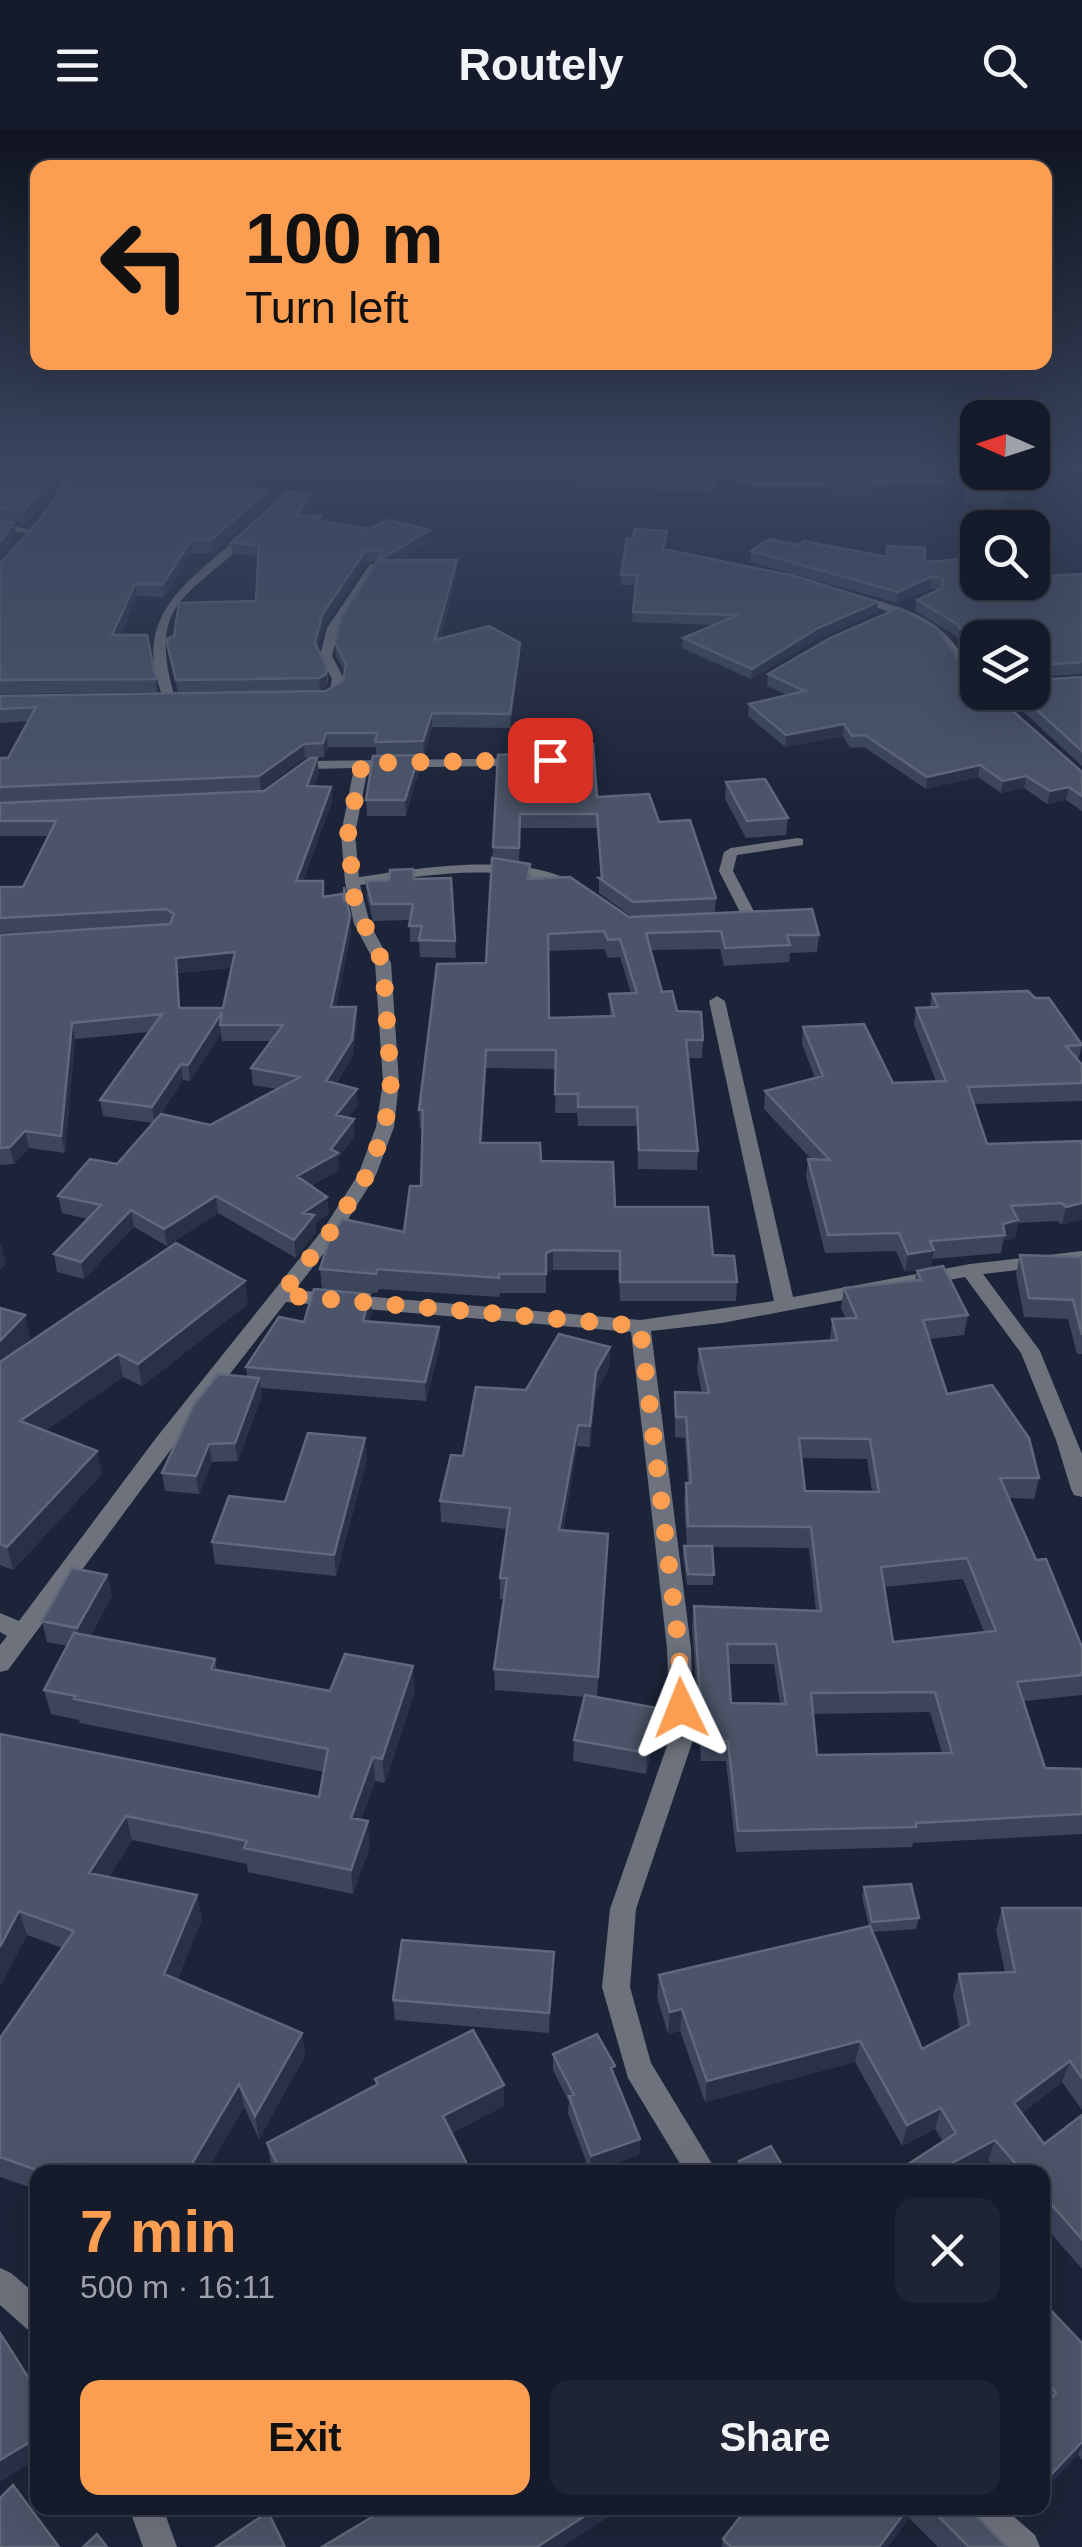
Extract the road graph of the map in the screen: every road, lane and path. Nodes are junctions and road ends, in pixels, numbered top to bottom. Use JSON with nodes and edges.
{"nodes":[{"id":1,"x":197,"y":579,"type":"edge"},
{"id":2,"x":366,"y":579,"type":"edge"},
{"id":3,"x":832,"y":590,"type":"edge"},
{"id":4,"x":922,"y":600,"type":"edge"},
{"id":5,"x":896,"y":611,"type":"junction"},
{"id":6,"x":881,"y":618,"type":"edge"},
{"id":7,"x":960,"y":663,"type":"edge"},
{"id":8,"x":308,"y":698,"type":"edge"},
{"id":9,"x":151,"y":701,"type":"edge"},
{"id":10,"x":170,"y":701,"type":"junction"},
{"id":11,"x":188,"y":701,"type":"edge"},
{"id":12,"x":550,"y":760,"type":"dead end"},
{"id":13,"x":362,"y":763,"type":"junction"},
{"id":14,"x":277,"y":790,"type":"edge"},
{"id":15,"x":798,"y":842,"type":"dead end"},
{"id":16,"x":352,"y":882,"type":"junction"},
{"id":17,"x":592,"y":896,"type":"edge"},
{"id":18,"x":770,"y":920,"type":"edge"},
{"id":19,"x":751,"y":921,"type":"junction"},
{"id":20,"x":732,"y":922,"type":"edge"},
{"id":21,"x":717,"y":1002,"type":"dead end"},
{"id":22,"x":1082,"y":1257,"type":"edge"},
{"id":23,"x":970,"y":1270,"type":"junction"},
{"id":24,"x":281,"y":1295,"type":"junction"},
{"id":25,"x":784,"y":1303,"type":"junction"},
{"id":26,"x":640,"y":1326,"type":"junction"},
{"id":27,"x":1082,"y":1489,"type":"edge"},
{"id":28,"x":0,"y":1622,"type":"edge"},
{"id":29,"x":23,"y":1633,"type":"junction"},
{"id":30,"x":0,"y":1663,"type":"edge"},
{"id":31,"x":698,"y":2165,"type":"edge"},
{"id":32,"x":0,"y":2284,"type":"edge"},
{"id":33,"x":30,"y":2311,"type":"edge"},
{"id":34,"x":149,"y":2515,"type":"edge"},
{"id":35,"x":988,"y":2515,"type":"edge"},
{"id":36,"x":160,"y":2547,"type":"edge"},
{"id":37,"x":1023,"y":2547,"type":"edge"}],
"edges":[{"from":1,"to":10,"type":"street"},
{"from":2,"to":8,"type":"street"},
{"from":3,"to":5,"type":"street"},
{"from":4,"to":5,"type":"street"},
{"from":5,"to":6,"type":"street"},
{"from":5,"to":7,"type":"street"},
{"from":9,"to":10,"type":"street"},
{"from":10,"to":11,"type":"street"},
{"from":12,"to":13,"type":"street"},
{"from":13,"to":14,"type":"street"},
{"from":13,"to":16,"type":"street"},
{"from":15,"to":19,"type":"street"},
{"from":16,"to":17,"type":"street"},
{"from":16,"to":24,"type":"street"},
{"from":18,"to":19,"type":"street"},
{"from":19,"to":20,"type":"street"},
{"from":21,"to":25,"type":"street"},
{"from":22,"to":23,"type":"street"},
{"from":23,"to":25,"type":"street"},
{"from":23,"to":27,"type":"street"},
{"from":24,"to":26,"type":"street"},
{"from":24,"to":29,"type":"street"},
{"from":25,"to":26,"type":"street"},
{"from":26,"to":31,"type":"street"},
{"from":28,"to":29,"type":"street"},
{"from":29,"to":30,"type":"street"},
{"from":32,"to":33,"type":"street"},
{"from":34,"to":36,"type":"street"},
{"from":35,"to":37,"type":"street"}]}
